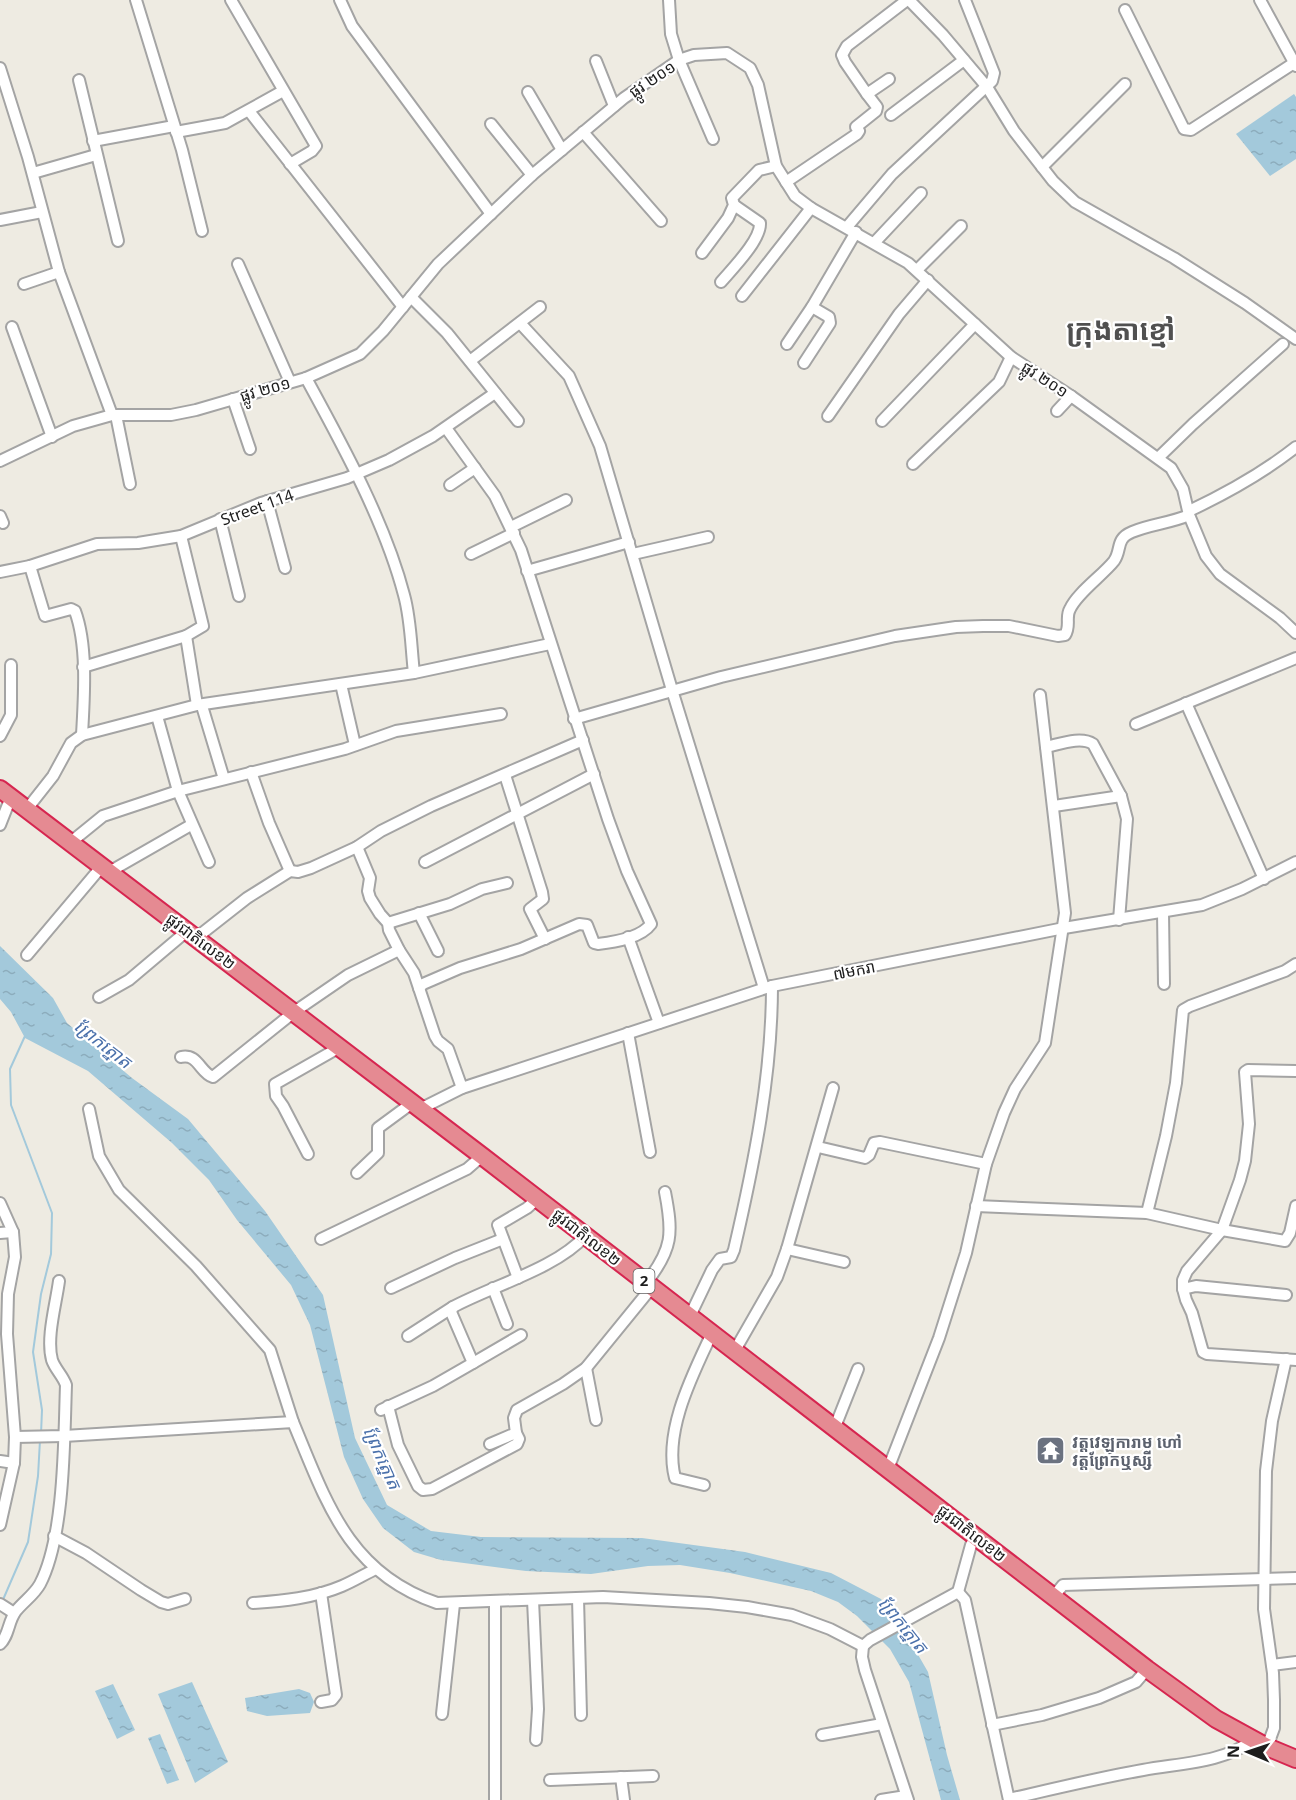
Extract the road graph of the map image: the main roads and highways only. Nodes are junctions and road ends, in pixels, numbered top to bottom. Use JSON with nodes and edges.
{"nodes":[{"id":1,"x":5,"y":793,"type":"edge"},
{"id":2,"x":1296,"y":1759,"type":"edge"}],
"edges":[{"from":1,"to":2,"type":"highway","name":"ផ្លូវជាតិលេខ២","number":"2"}]}
